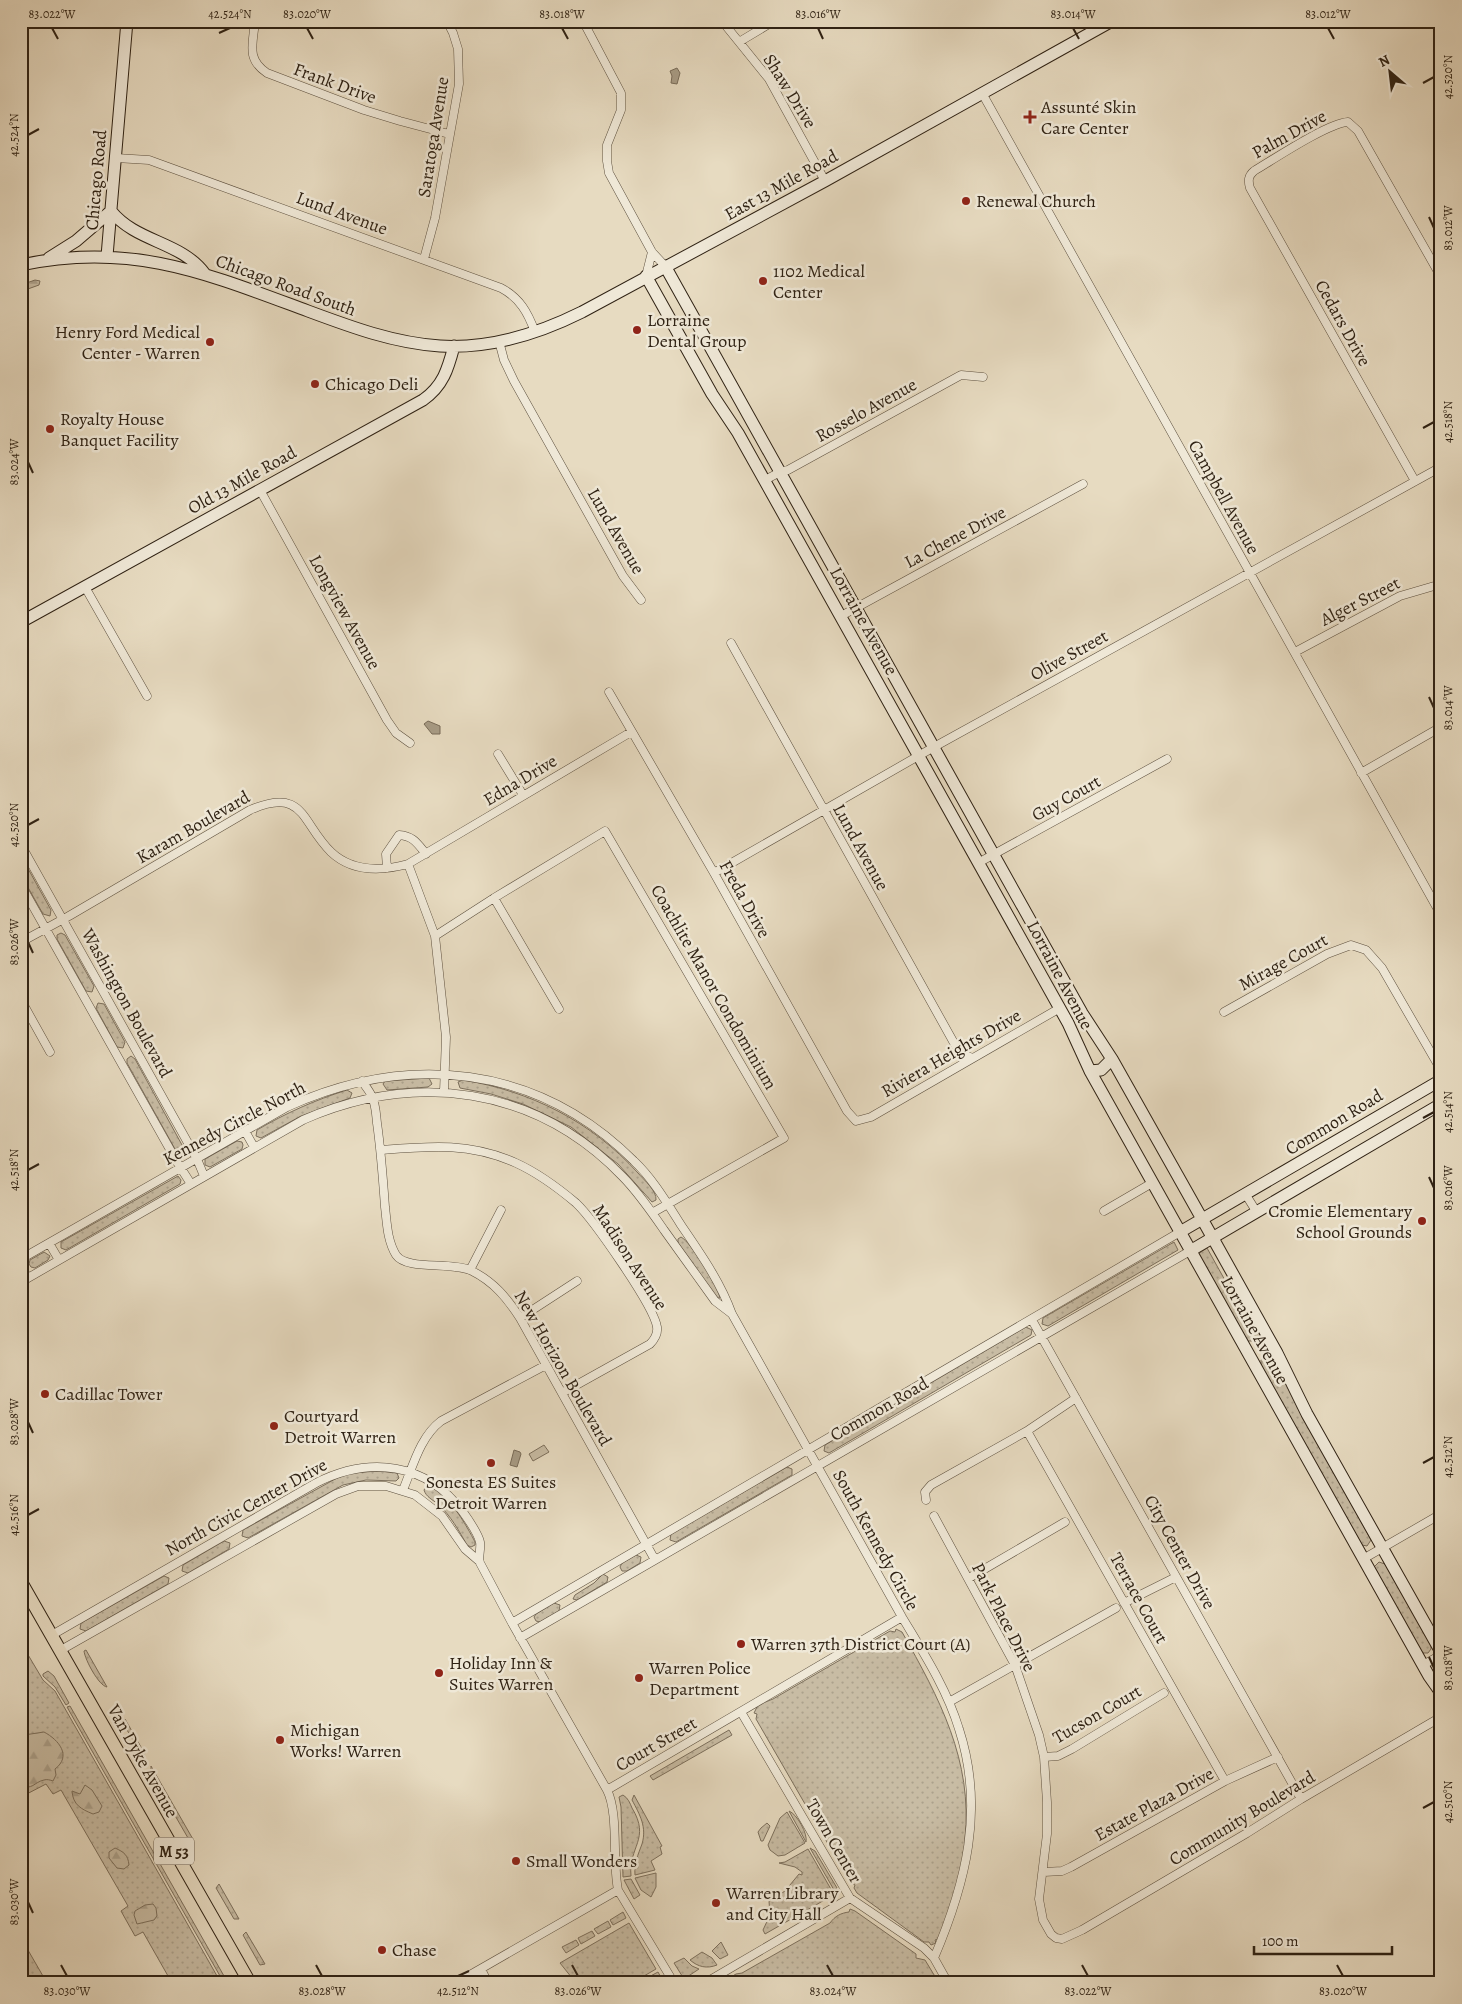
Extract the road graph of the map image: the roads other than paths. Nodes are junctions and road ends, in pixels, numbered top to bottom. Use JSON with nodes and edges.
{"nodes":[{"id":1,"x":128,"y":21,"type":"edge"},
{"id":2,"x":255,"y":21,"type":"edge"},
{"id":3,"x":447,"y":21,"type":"edge"},
{"id":4,"x":583,"y":21,"type":"edge"},
{"id":5,"x":722,"y":21,"type":"edge"},
{"id":6,"x":774,"y":21,"type":"edge"},
{"id":7,"x":1112,"y":21,"type":"edge"},
{"id":8,"x":739,"y":42,"type":"junction"},
{"id":9,"x":982,"y":93,"type":"junction"},
{"id":10,"x":449,"y":134,"type":"junction"},
{"id":11,"x":116,"y":158,"type":"junction"},
{"id":12,"x":1248,"y":178,"type":"joint"},
{"id":13,"x":825,"y":181,"type":"junction"},
{"id":14,"x":111,"y":210,"type":"junction"},
{"id":15,"x":652,"y":252,"type":"junction"},
{"id":16,"x":106,"y":256,"type":"junction"},
{"id":17,"x":424,"y":259,"type":"junction"},
{"id":18,"x":44,"y":261,"type":"junction"},
{"id":19,"x":21,"y":265,"type":"edge"},
{"id":20,"x":664,"y":266,"type":"junction"},
{"id":21,"x":206,"y":274,"type":"junction"},
{"id":22,"x":646,"y":276,"type":"junction"},
{"id":23,"x":1441,"y":277,"type":"edge"},
{"id":24,"x":535,"y":332,"type":"junction"},
{"id":25,"x":499,"y":341,"type":"junction"},
{"id":26,"x":454,"y":346,"type":"junction"},
{"id":27,"x":723,"y":370,"type":"junction"},
{"id":28,"x":983,"y":377,"type":"dead end"},
{"id":29,"x":704,"y":380,"type":"junction"},
{"id":30,"x":1441,"y":467,"type":"edge"},
{"id":31,"x":780,"y":472,"type":"junction"},
{"id":32,"x":765,"y":480,"type":"junction"},
{"id":33,"x":1415,"y":481,"type":"junction"},
{"id":34,"x":1084,"y":484,"type":"dead end"},
{"id":35,"x":260,"y":490,"type":"junction"},
{"id":36,"x":1249,"y":572,"type":"junction"},
{"id":37,"x":1441,"y":584,"type":"edge"},
{"id":38,"x":85,"y":587,"type":"junction"},
{"id":39,"x":641,"y":600,"type":"dead end"},
{"id":40,"x":856,"y":608,"type":"junction"},
{"id":41,"x":841,"y":616,"type":"junction"},
{"id":42,"x":21,"y":622,"type":"edge"},
{"id":43,"x":731,"y":643,"type":"dead end"},
{"id":44,"x":1295,"y":652,"type":"junction"},
{"id":45,"x":609,"y":692,"type":"dead end"},
{"id":46,"x":147,"y":696,"type":"dead end"},
{"id":47,"x":1441,"y":727,"type":"edge"},
{"id":48,"x":631,"y":732,"type":"junction"},
{"id":49,"x":410,"y":743,"type":"dead end"},
{"id":50,"x":934,"y":747,"type":"junction"},
{"id":51,"x":498,"y":754,"type":"dead end"},
{"id":52,"x":918,"y":756,"type":"junction"},
{"id":53,"x":1167,"y":759,"type":"dead end"},
{"id":54,"x":1361,"y":773,"type":"junction"},
{"id":55,"x":523,"y":795,"type":"junction"},
{"id":56,"x":824,"y":811,"type":"junction"},
{"id":57,"x":21,"y":846,"type":"edge"},
{"id":58,"x":426,"y":854,"type":"junction"},
{"id":59,"x":994,"y":854,"type":"junction"},
{"id":60,"x":978,"y":863,"type":"junction"},
{"id":61,"x":408,"y":864,"type":"junction"},
{"id":62,"x":387,"y":868,"type":"junction"},
{"id":63,"x":714,"y":873,"type":"junction"},
{"id":64,"x":21,"y":885,"type":"edge"},
{"id":65,"x":494,"y":898,"type":"junction"},
{"id":66,"x":1441,"y":915,"type":"edge"},
{"id":67,"x":63,"y":920,"type":"junction"},
{"id":68,"x":46,"y":929,"type":"junction"},
{"id":69,"x":435,"y":936,"type":"junction"},
{"id":70,"x":21,"y":942,"type":"edge"},
{"id":71,"x":21,"y":1000,"type":"edge"},
{"id":72,"x":1060,"y":1008,"type":"junction"},
{"id":73,"x":559,"y":1009,"type":"dead end"},
{"id":74,"x":1224,"y":1012,"type":"dead end"},
{"id":75,"x":50,"y":1052,"type":"dead end"},
{"id":76,"x":972,"y":1058,"type":"junction"},
{"id":77,"x":1112,"y":1059,"type":"junction"},
{"id":78,"x":1441,"y":1070,"type":"edge"},
{"id":79,"x":1090,"y":1071,"type":"junction"},
{"id":80,"x":446,"y":1074,"type":"junction"},
{"id":81,"x":1441,"y":1080,"type":"edge"},
{"id":82,"x":362,"y":1081,"type":"junction"},
{"id":83,"x":444,"y":1092,"type":"junction"},
{"id":84,"x":373,"y":1098,"type":"junction"},
{"id":85,"x":1441,"y":1104,"type":"edge"},
{"id":86,"x":856,"y":1121,"type":"joint"},
{"id":87,"x":245,"y":1131,"type":"junction"},
{"id":88,"x":254,"y":1147,"type":"junction"},
{"id":89,"x":381,"y":1150,"type":"junction"},
{"id":90,"x":196,"y":1158,"type":"junction"},
{"id":91,"x":180,"y":1168,"type":"junction"},
{"id":92,"x":204,"y":1176,"type":"junction"},
{"id":93,"x":1152,"y":1183,"type":"junction"},
{"id":94,"x":191,"y":1184,"type":"junction"},
{"id":95,"x":1246,"y":1195,"type":"junction"},
{"id":96,"x":667,"y":1204,"type":"junction"},
{"id":97,"x":501,"y":1210,"type":"dead end"},
{"id":98,"x":1104,"y":1211,"type":"dead end"},
{"id":99,"x":1256,"y":1211,"type":"junction"},
{"id":100,"x":652,"y":1213,"type":"junction"},
{"id":101,"x":1202,"y":1219,"type":"junction"},
{"id":102,"x":1180,"y":1232,"type":"junction"},
{"id":103,"x":1213,"y":1238,"type":"junction"},
{"id":104,"x":49,"y":1243,"type":"junction"},
{"id":105,"x":1190,"y":1250,"type":"junction"},
{"id":106,"x":21,"y":1260,"type":"edge"},
{"id":107,"x":59,"y":1260,"type":"junction"},
{"id":108,"x":21,"y":1267,"type":"edge"},
{"id":109,"x":470,"y":1270,"type":"junction"},
{"id":110,"x":24,"y":1280,"type":"edge"},
{"id":111,"x":577,"y":1281,"type":"dead end"},
{"id":112,"x":732,"y":1314,"type":"junction"},
{"id":113,"x":520,"y":1318,"type":"junction"},
{"id":114,"x":1032,"y":1320,"type":"junction"},
{"id":115,"x":1041,"y":1336,"type":"junction"},
{"id":116,"x":546,"y":1365,"type":"junction"},
{"id":117,"x":562,"y":1393,"type":"junction"},
{"id":118,"x":1076,"y":1398,"type":"junction"},
{"id":119,"x":1027,"y":1431,"type":"junction"},
{"id":120,"x":808,"y":1450,"type":"junction"},
{"id":121,"x":817,"y":1466,"type":"junction"},
{"id":122,"x":410,"y":1473,"type":"junction"},
{"id":123,"x":403,"y":1490,"type":"junction"},
{"id":124,"x":926,"y":1500,"type":"dead end"},
{"id":125,"x":1441,"y":1514,"type":"edge"},
{"id":126,"x":934,"y":1516,"type":"dead end"},
{"id":127,"x":1065,"y":1522,"type":"dead end"},
{"id":128,"x":647,"y":1545,"type":"junction"},
{"id":129,"x":1382,"y":1548,"type":"junction"},
{"id":130,"x":1363,"y":1559,"type":"junction"},
{"id":131,"x":655,"y":1560,"type":"junction"},
{"id":132,"x":478,"y":1561,"type":"junction"},
{"id":133,"x":1176,"y":1577,"type":"junction"},
{"id":134,"x":969,"y":1578,"type":"junction"},
{"id":135,"x":21,"y":1582,"type":"edge"},
{"id":136,"x":1124,"y":1603,"type":"junction"},
{"id":137,"x":1116,"y":1608,"type":"dead end"},
{"id":138,"x":902,"y":1617,"type":"junction"},
{"id":139,"x":512,"y":1623,"type":"junction"},
{"id":140,"x":52,"y":1635,"type":"junction"},
{"id":141,"x":520,"y":1638,"type":"junction"},
{"id":142,"x":61,"y":1650,"type":"junction"},
{"id":143,"x":1441,"y":1654,"type":"edge"},
{"id":144,"x":1015,"y":1665,"type":"junction"},
{"id":145,"x":1423,"y":1665,"type":"junction"},
{"id":146,"x":1164,"y":1693,"type":"dead end"},
{"id":147,"x":1441,"y":1693,"type":"edge"},
{"id":148,"x":949,"y":1702,"type":"junction"},
{"id":149,"x":741,"y":1712,"type":"junction"},
{"id":150,"x":1441,"y":1717,"type":"edge"},
{"id":151,"x":1044,"y":1757,"type":"junction"},
{"id":152,"x":1278,"y":1757,"type":"junction"},
{"id":153,"x":1225,"y":1781,"type":"junction"},
{"id":154,"x":607,"y":1790,"type":"junction"},
{"id":155,"x":1301,"y":1799,"type":"junction"},
{"id":156,"x":1044,"y":1872,"type":"junction"},
{"id":157,"x":618,"y":1890,"type":"junction"},
{"id":158,"x":850,"y":1898,"type":"junction"},
{"id":159,"x":1056,"y":1938,"type":"joint"},
{"id":160,"x":934,"y":1958,"type":"junction"},
{"id":161,"x":480,"y":1970,"type":"junction"},
{"id":162,"x":250,"y":1983,"type":"edge"},
{"id":163,"x":456,"y":1983,"type":"edge"},
{"id":164,"x":488,"y":1983,"type":"edge"},
{"id":165,"x":674,"y":1983,"type":"edge"},
{"id":166,"x":705,"y":1983,"type":"edge"},
{"id":167,"x":948,"y":1983,"type":"edge"}],
"edges":[{"from":1,"to":11,"type":"street","name":"Chicago Road"},
{"from":2,"to":10,"type":"street","name":"Frank Drive"},
{"from":3,"to":10,"type":"street","name":"Saratoga Avenue"},
{"from":4,"to":15,"type":"street"},
{"from":5,"to":8,"type":"street","name":"Shaw Drive"},
{"from":6,"to":8,"type":"street"},
{"from":7,"to":9,"type":"street","name":"East 13 Mile Road"},
{"from":8,"to":13,"type":"street","name":"Shaw Drive"},
{"from":9,"to":13,"type":"street","name":"East 13 Mile Road"},
{"from":9,"to":36,"type":"street","name":"Campbell Avenue"},
{"from":10,"to":17,"type":"street","name":"Saratoga Avenue"},
{"from":11,"to":14,"type":"street","name":"Chicago Road"},
{"from":11,"to":17,"type":"street","name":"Lund Avenue"},
{"from":12,"to":23,"type":"street","name":"Palm Drive"},
{"from":12,"to":33,"type":"street","name":"Cedars Drive"},
{"from":13,"to":20,"type":"street","name":"East 13 Mile Road"},
{"from":14,"to":16,"type":"street","name":"Chicago Road"},
{"from":14,"to":18,"type":"street"},
{"from":14,"to":21,"type":"street"},
{"from":15,"to":20,"type":"street"},
{"from":15,"to":22,"type":"street"},
{"from":16,"to":18,"type":"street","name":"Chicago Road"},
{"from":16,"to":21,"type":"street","name":"Chicago Road South"},
{"from":17,"to":24,"type":"street","name":"Lund Avenue"},
{"from":18,"to":19,"type":"street","name":"Chicago Road"},
{"from":20,"to":22,"type":"street","name":"East 13 Mile Road"},
{"from":20,"to":27,"type":"street","name":"Lorraine Avenue"},
{"from":21,"to":26,"type":"street","name":"Chicago Road South"},
{"from":22,"to":24,"type":"street","name":"East 13 Mile Road"},
{"from":22,"to":29,"type":"street","name":"Lorraine Avenue"},
{"from":24,"to":25,"type":"street","name":"East 13 Mile Road"},
{"from":25,"to":26,"type":"street","name":"East 13 Mile Road"},
{"from":25,"to":39,"type":"street","name":"Lund Avenue"},
{"from":26,"to":35,"type":"street","name":"Old 13 Mile Road"},
{"from":27,"to":29,"type":"street"},
{"from":27,"to":31,"type":"street","name":"Lorraine Avenue"},
{"from":28,"to":31,"type":"street","name":"Rosselo Avenue"},
{"from":29,"to":32,"type":"street","name":"Lorraine Avenue"},
{"from":30,"to":33,"type":"street","name":"Olive Street"},
{"from":31,"to":32,"type":"street","name":"Rosselo Avenue"},
{"from":31,"to":40,"type":"street","name":"Lorraine Avenue"},
{"from":32,"to":41,"type":"street","name":"Lorraine Avenue"},
{"from":33,"to":36,"type":"street","name":"Olive Street"},
{"from":34,"to":40,"type":"street","name":"La Chene Drive"},
{"from":35,"to":38,"type":"street","name":"Old 13 Mile Road"},
{"from":35,"to":49,"type":"street","name":"Longview Avenue"},
{"from":36,"to":44,"type":"street","name":"Campbell Avenue"},
{"from":36,"to":50,"type":"street","name":"Olive Street"},
{"from":37,"to":44,"type":"street","name":"Alger Street"},
{"from":38,"to":42,"type":"street","name":"Old 13 Mile Road"},
{"from":38,"to":46,"type":"street"},
{"from":40,"to":41,"type":"street","name":"La Chene Drive"},
{"from":40,"to":50,"type":"street","name":"Lorraine Avenue"},
{"from":41,"to":52,"type":"street","name":"Lorraine Avenue"},
{"from":43,"to":56,"type":"street","name":"Lund Avenue"},
{"from":44,"to":54,"type":"street","name":"Campbell Avenue"},
{"from":45,"to":48,"type":"street","name":"Freda Drive"},
{"from":47,"to":54,"type":"street"},
{"from":48,"to":55,"type":"street","name":"Edna Drive"},
{"from":48,"to":63,"type":"street","name":"Freda Drive"},
{"from":50,"to":52,"type":"street","name":"Olive Street"},
{"from":50,"to":59,"type":"street","name":"Lorraine Avenue"},
{"from":51,"to":55,"type":"street"},
{"from":52,"to":56,"type":"street","name":"Olive Street"},
{"from":52,"to":60,"type":"street","name":"Lorraine Avenue"},
{"from":53,"to":59,"type":"street","name":"Guy Court"},
{"from":54,"to":66,"type":"street","name":"Campbell Avenue"},
{"from":55,"to":58,"type":"street","name":"Edna Drive"},
{"from":56,"to":63,"type":"street","name":"Olive Street"},
{"from":56,"to":76,"type":"street","name":"Lund Avenue"},
{"from":57,"to":67,"type":"street","name":"Washington Boulevard"},
{"from":58,"to":61,"type":"street","name":"Edna Drive"},
{"from":58,"to":62,"type":"street"},
{"from":59,"to":60,"type":"street","name":"Guy Court"},
{"from":59,"to":77,"type":"street","name":"Lorraine Avenue"},
{"from":60,"to":72,"type":"street","name":"Lorraine Avenue"},
{"from":61,"to":62,"type":"street","name":"Karam Boulevard"},
{"from":61,"to":69,"type":"street"},
{"from":62,"to":67,"type":"street","name":"Karam Boulevard"},
{"from":63,"to":86,"type":"street","name":"Freda Drive"},
{"from":64,"to":68,"type":"street","name":"Washington Boulevard"},
{"from":65,"to":69,"type":"street","name":"Coachlite Manor Condominium"},
{"from":65,"to":73,"type":"street"},
{"from":65,"to":96,"type":"street","name":"Coachlite Manor Condominium"},
{"from":67,"to":68,"type":"street","name":"Karam Boulevard"},
{"from":67,"to":90,"type":"street","name":"Washington Boulevard"},
{"from":68,"to":70,"type":"street","name":"Karam Boulevard"},
{"from":68,"to":91,"type":"street","name":"Washington Boulevard"},
{"from":69,"to":80,"type":"street"},
{"from":71,"to":75,"type":"street"},
{"from":72,"to":76,"type":"street","name":"Riviera Heights Drive"},
{"from":72,"to":79,"type":"street","name":"Lorraine Avenue"},
{"from":74,"to":78,"type":"street","name":"Mirage Court"},
{"from":76,"to":86,"type":"street","name":"Riviera Heights Drive"},
{"from":77,"to":79,"type":"street"},
{"from":77,"to":101,"type":"street","name":"Lorraine Avenue"},
{"from":79,"to":93,"type":"street","name":"Lorraine Avenue"},
{"from":80,"to":82,"type":"street","name":"Kennedy Circle North"},
{"from":80,"to":83,"type":"street"},
{"from":80,"to":96,"type":"street","name":"Kennedy Circle North"},
{"from":81,"to":95,"type":"street","name":"Common Road"},
{"from":82,"to":84,"type":"street","name":"New Horizon Boulevard"},
{"from":82,"to":87,"type":"street","name":"Kennedy Circle North"},
{"from":83,"to":84,"type":"street","name":"Kennedy Circle North"},
{"from":83,"to":100,"type":"street","name":"Kennedy Circle North"},
{"from":84,"to":88,"type":"street","name":"Kennedy Circle North"},
{"from":84,"to":89,"type":"street","name":"New Horizon Boulevard"},
{"from":85,"to":99,"type":"street","name":"Common Road"},
{"from":87,"to":88,"type":"street"},
{"from":87,"to":90,"type":"street","name":"Kennedy Circle North"},
{"from":88,"to":92,"type":"street","name":"Kennedy Circle North"},
{"from":89,"to":109,"type":"street","name":"New Horizon Boulevard"},
{"from":89,"to":117,"type":"street","name":"Madison Avenue"},
{"from":90,"to":91,"type":"street","name":"Kennedy Circle North"},
{"from":90,"to":92,"type":"street","name":"Washington Boulevard"},
{"from":91,"to":94,"type":"street","name":"Washington Boulevard"},
{"from":91,"to":104,"type":"street","name":"Kennedy Circle North"},
{"from":92,"to":94,"type":"street","name":"Kennedy Circle North"},
{"from":93,"to":98,"type":"street"},
{"from":93,"to":102,"type":"street","name":"Lorraine Avenue"},
{"from":94,"to":107,"type":"street","name":"Kennedy Circle North"},
{"from":95,"to":99,"type":"street"},
{"from":95,"to":101,"type":"street","name":"Common Road"},
{"from":96,"to":100,"type":"street","name":"Coachlite Manor Condominium"},
{"from":96,"to":112,"type":"street","name":"Kennedy Circle North"},
{"from":97,"to":109,"type":"street"},
{"from":99,"to":103,"type":"street","name":"Common Road"},
{"from":100,"to":112,"type":"street","name":"Kennedy Circle North"},
{"from":101,"to":102,"type":"street","name":"Common Road"},
{"from":101,"to":103,"type":"street","name":"Lorraine Avenue"},
{"from":102,"to":105,"type":"street","name":"Lorraine Avenue"},
{"from":102,"to":114,"type":"street","name":"Common Road"},
{"from":103,"to":105,"type":"street","name":"Common Road"},
{"from":103,"to":129,"type":"street","name":"Lorraine Avenue"},
{"from":104,"to":106,"type":"street","name":"Kennedy Circle North"},
{"from":104,"to":107,"type":"street"},
{"from":105,"to":115,"type":"street","name":"Common Road"},
{"from":105,"to":130,"type":"street","name":"Lorraine Avenue"},
{"from":107,"to":110,"type":"street","name":"Kennedy Circle North"},
{"from":108,"to":110,"type":"street"},
{"from":109,"to":113,"type":"street","name":"New Horizon Boulevard"},
{"from":111,"to":113,"type":"street"},
{"from":112,"to":120,"type":"street","name":"Kennedy Circle North"},
{"from":113,"to":116,"type":"street","name":"New Horizon Boulevard"},
{"from":114,"to":115,"type":"street","name":"City Center Drive"},
{"from":114,"to":120,"type":"street","name":"Common Road"},
{"from":115,"to":118,"type":"street","name":"City Center Drive"},
{"from":115,"to":121,"type":"street","name":"Common Road"},
{"from":116,"to":117,"type":"street","name":"New Horizon Boulevard"},
{"from":116,"to":122,"type":"street"},
{"from":117,"to":128,"type":"street","name":"New Horizon Boulevard"},
{"from":118,"to":119,"type":"street"},
{"from":118,"to":133,"type":"street","name":"City Center Drive"},
{"from":119,"to":124,"type":"street"},
{"from":119,"to":136,"type":"street","name":"Terrace Court"},
{"from":120,"to":121,"type":"street","name":"South Kennedy Circle"},
{"from":120,"to":128,"type":"street","name":"Common Road"},
{"from":121,"to":131,"type":"street","name":"Common Road"},
{"from":121,"to":138,"type":"street","name":"South Kennedy Circle"},
{"from":122,"to":123,"type":"street"},
{"from":122,"to":132,"type":"street","name":"North Civic Center Drive"},
{"from":122,"to":140,"type":"street","name":"North Civic Center Drive"},
{"from":123,"to":132,"type":"street","name":"North Civic Center Drive"},
{"from":123,"to":142,"type":"street","name":"North Civic Center Drive"},
{"from":125,"to":129,"type":"street"},
{"from":126,"to":134,"type":"street","name":"Park Place Drive"},
{"from":127,"to":134,"type":"street"},
{"from":128,"to":131,"type":"street","name":"New Horizon Boulevard"},
{"from":128,"to":139,"type":"street","name":"Common Road"},
{"from":129,"to":130,"type":"street"},
{"from":129,"to":143,"type":"street","name":"Lorraine Avenue"},
{"from":130,"to":145,"type":"street","name":"Lorraine Avenue"},
{"from":131,"to":141,"type":"street","name":"Common Road"},
{"from":132,"to":139,"type":"street","name":"North Civic Center Drive"},
{"from":133,"to":136,"type":"street"},
{"from":133,"to":152,"type":"street","name":"City Center Drive"},
{"from":134,"to":144,"type":"street","name":"Park Place Drive"},
{"from":135,"to":140,"type":"main road","name":"Van Dyke Avenue","number":"M 53"},
{"from":136,"to":153,"type":"street","name":"Terrace Court"},
{"from":137,"to":144,"type":"street"},
{"from":138,"to":148,"type":"street","name":"South Kennedy Circle"},
{"from":138,"to":149,"type":"street","name":"Court Street"},
{"from":139,"to":141,"type":"street","name":"North Civic Center Drive"},
{"from":140,"to":142,"type":"main road","name":"Van Dyke Avenue","number":"M 53"},
{"from":141,"to":154,"type":"street","name":"North Civic Center Drive"},
{"from":142,"to":162,"type":"main road","name":"Van Dyke Avenue","number":"M 53"},
{"from":143,"to":145,"type":"street"},
{"from":144,"to":148,"type":"street"},
{"from":144,"to":151,"type":"street","name":"Park Place Drive"},
{"from":145,"to":147,"type":"street","name":"Lorraine Avenue"},
{"from":146,"to":151,"type":"street","name":"Tucson Court"},
{"from":148,"to":160,"type":"street","name":"South Kennedy Circle"},
{"from":149,"to":154,"type":"street","name":"Court Street"},
{"from":149,"to":158,"type":"street","name":"Town Center"},
{"from":150,"to":155,"type":"street","name":"Community Boulevard"},
{"from":151,"to":156,"type":"street","name":"Park Place Drive"},
{"from":152,"to":153,"type":"street","name":"Estate Plaza Drive"},
{"from":152,"to":155,"type":"street","name":"City Center Drive"},
{"from":153,"to":156,"type":"street","name":"Estate Plaza Drive"},
{"from":154,"to":157,"type":"street","name":"North Civic Center Drive"},
{"from":155,"to":159,"type":"street","name":"Community Boulevard"},
{"from":156,"to":159,"type":"street","name":"Park Place Drive"},
{"from":157,"to":161,"type":"street"},
{"from":157,"to":165,"type":"street"},
{"from":158,"to":160,"type":"street","name":"Town Center"},
{"from":158,"to":166,"type":"street"},
{"from":160,"to":167,"type":"street","name":"Town Center"},
{"from":161,"to":163,"type":"street"},
{"from":161,"to":164,"type":"street"}]}
